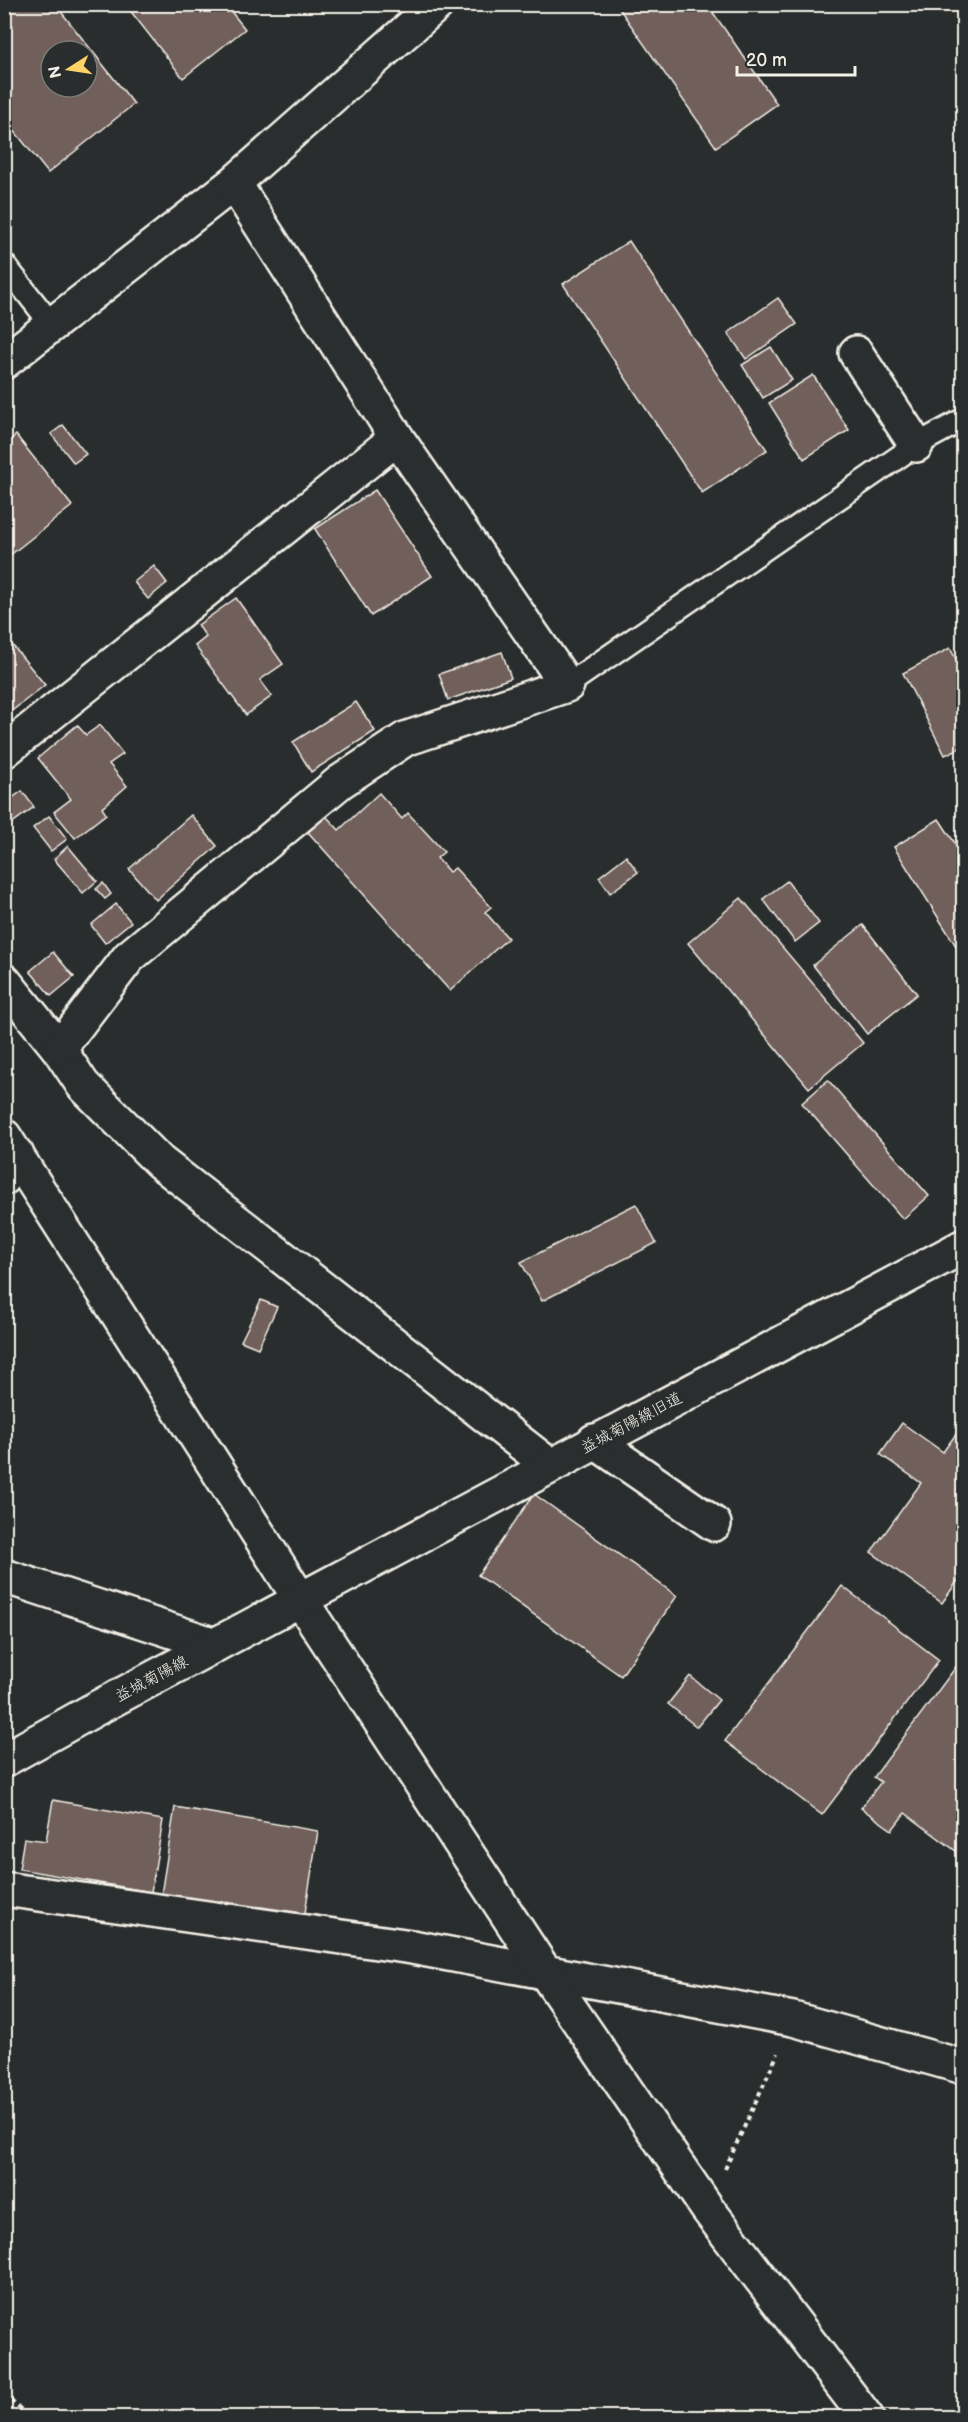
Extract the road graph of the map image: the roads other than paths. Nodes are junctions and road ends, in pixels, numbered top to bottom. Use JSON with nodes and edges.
{"nodes":[{"id":1,"x":437,"y":4,"type":"edge"},
{"id":2,"x":234,"y":183,"type":"junction"},
{"id":3,"x":4,"y":264,"type":"edge"},
{"id":4,"x":52,"y":325,"type":"junction"},
{"id":5,"x":856,"y":352,"type":"dead end"},
{"id":6,"x":4,"y":362,"type":"edge"},
{"id":7,"x":963,"y":419,"type":"edge"},
{"id":8,"x":397,"y":438,"type":"junction"},
{"id":9,"x":916,"y":445,"type":"junction"},
{"id":10,"x":567,"y":685,"type":"junction"},
{"id":11,"x":4,"y":751,"type":"edge"},
{"id":12,"x":4,"y":981,"type":"edge"},
{"id":13,"x":59,"y":1049,"type":"junction"},
{"id":14,"x":9,"y":1156,"type":"edge"},
{"id":15,"x":963,"y":1246,"type":"edge"},
{"id":16,"x":594,"y":1442,"type":"junction"},
{"id":17,"x":549,"y":1465,"type":"junction"},
{"id":18,"x":714,"y":1524,"type":"dead end"},
{"id":19,"x":4,"y":1576,"type":"edge"},
{"id":20,"x":300,"y":1599,"type":"junction"},
{"id":21,"x":214,"y":1645,"type":"junction"},
{"id":22,"x":4,"y":1760,"type":"edge"},
{"id":23,"x":4,"y":1889,"type":"edge"},
{"id":24,"x":545,"y":1972,"type":"junction"},
{"id":25,"x":963,"y":2067,"type":"edge"},
{"id":26,"x":867,"y":2418,"type":"edge"}],
"edges":[{"from":1,"to":2,"type":"street"},
{"from":2,"to":4,"type":"street"},
{"from":2,"to":8,"type":"street"},
{"from":3,"to":4,"type":"lane"},
{"from":4,"to":6,"type":"street"},
{"from":5,"to":9,"type":"street"},
{"from":7,"to":9,"type":"lane"},
{"from":8,"to":10,"type":"street"},
{"from":8,"to":11,"type":"street"},
{"from":9,"to":10,"type":"lane"},
{"from":10,"to":13,"type":"street"},
{"from":12,"to":13,"type":"street"},
{"from":13,"to":17,"type":"street"},
{"from":14,"to":20,"type":"street"},
{"from":15,"to":16,"type":"street","name":"益城菊陽線旧道"},
{"from":16,"to":17,"type":"street","name":"益城菊陽線旧道"},
{"from":16,"to":18,"type":"street"},
{"from":17,"to":20,"type":"street","name":"益城菊陽線旧道"},
{"from":19,"to":21,"type":"street"},
{"from":20,"to":21,"type":"street","name":"益城菊陽線"},
{"from":20,"to":24,"type":"street"},
{"from":21,"to":22,"type":"street","name":"益城菊陽線"},
{"from":23,"to":24,"type":"street"},
{"from":24,"to":25,"type":"street"},
{"from":24,"to":26,"type":"street"}]}
